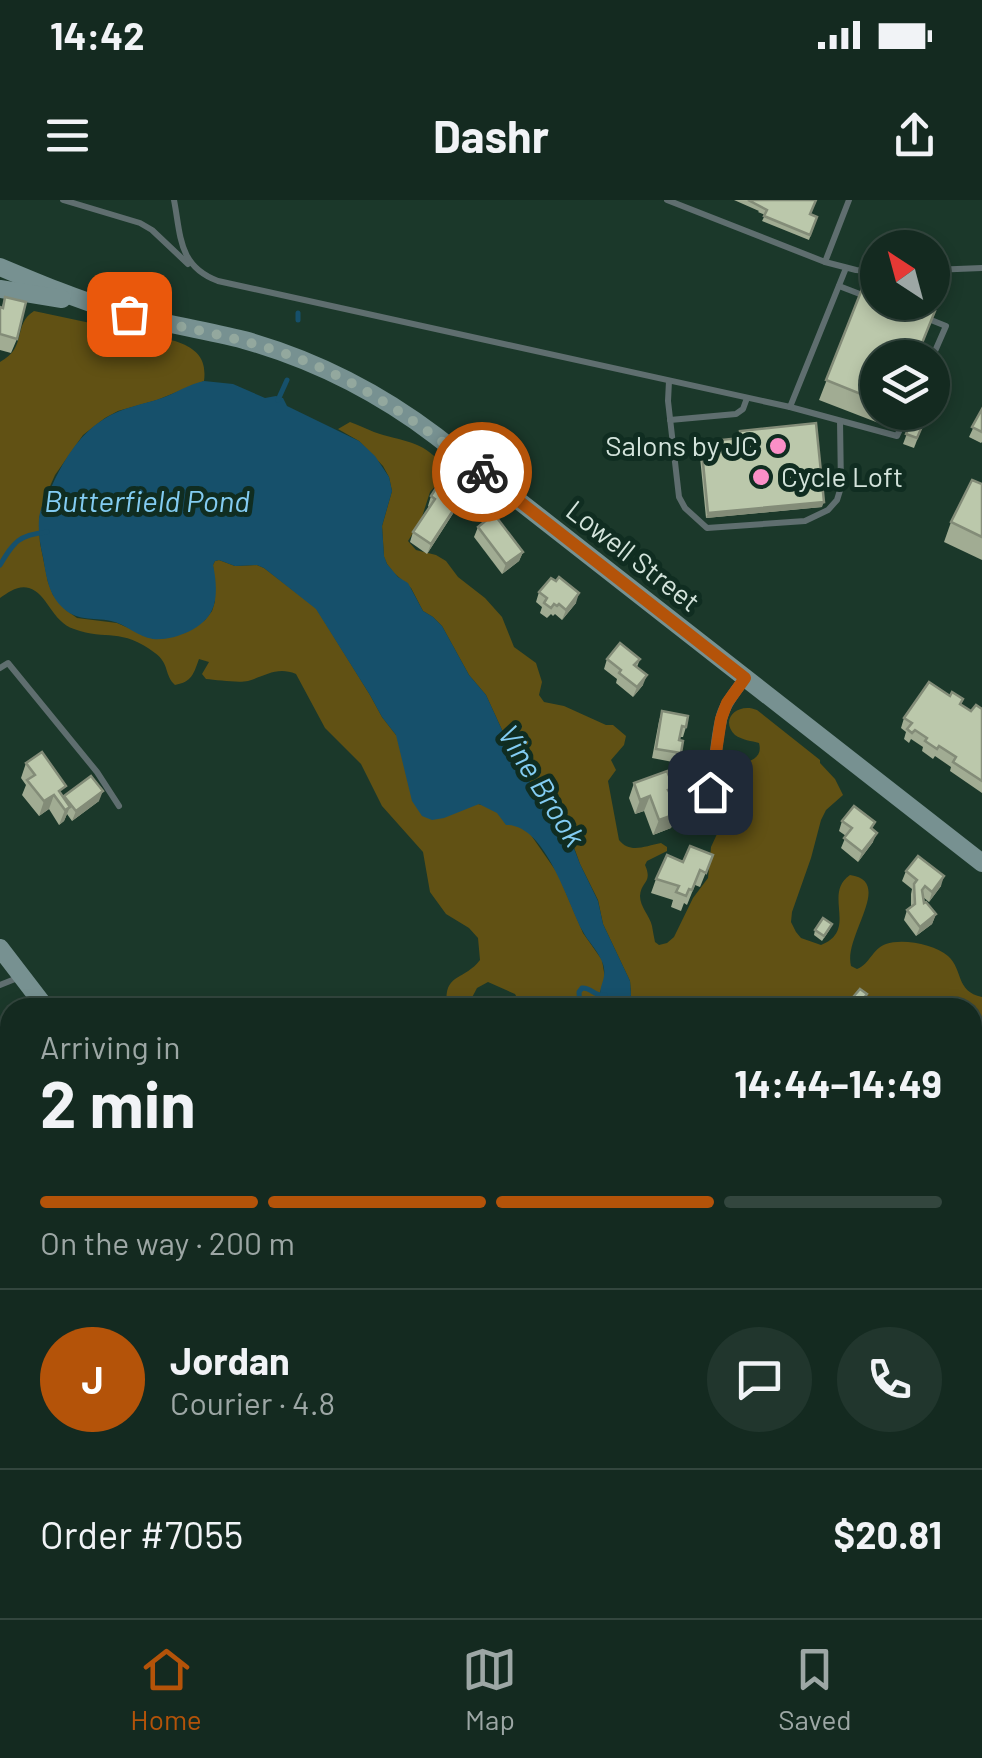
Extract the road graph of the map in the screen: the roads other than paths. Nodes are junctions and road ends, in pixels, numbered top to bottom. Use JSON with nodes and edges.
{"nodes":[{"id":1,"x":63,"y":200,"type":"edge"},
{"id":2,"x":174,"y":200,"type":"edge"},
{"id":3,"x":667,"y":200,"type":"edge"},
{"id":4,"x":850,"y":200,"type":"edge"},
{"id":5,"x":825,"y":262,"type":"junction"},
{"id":6,"x":0,"y":267,"type":"edge"},
{"id":7,"x":846,"y":268,"type":"junction"},
{"id":8,"x":982,"y":268,"type":"edge"},
{"id":9,"x":950,"y":269,"type":"edge"},
{"id":10,"x":197,"y":270,"type":"junction"},
{"id":11,"x":860,"y":270,"type":"edge"},
{"id":12,"x":838,"y":286,"type":"junction"},
{"id":13,"x":0,"y":289,"type":"edge"},
{"id":14,"x":860,"y":294,"type":"edge"},
{"id":15,"x":88,"y":302,"type":"junction"},
{"id":16,"x":930,"y":320,"type":"edge"},
{"id":17,"x":940,"y":340,"type":"edge"},
{"id":18,"x":669,"y":381,"type":"junction"},
{"id":19,"x":748,"y":398,"type":"junction"},
{"id":20,"x":790,"y":408,"type":"junction"},
{"id":21,"x":670,"y":420,"type":"junction"},
{"id":22,"x":840,"y":421,"type":"junction"},
{"id":23,"x":860,"y":426,"type":"edge"},
{"id":24,"x":875,"y":430,"type":"edge"},
{"id":25,"x":900,"y":430,"type":"edge"},
{"id":26,"x":0,"y":668,"type":"edge"},
{"id":27,"x":745,"y":678,"type":"junction"},
{"id":28,"x":710,"y":792,"type":"dead end"},
{"id":29,"x":118,"y":806,"type":"dead end"},
{"id":30,"x":982,"y":864,"type":"edge"},
{"id":31,"x":0,"y":948,"type":"edge"},
{"id":32,"x":22,"y":976,"type":"junction"},
{"id":33,"x":0,"y":985,"type":"edge"},
{"id":34,"x":38,"y":998,"type":"edge"}],
"edges":[{"from":1,"to":10,"type":"lane"},
{"from":2,"to":10,"type":"lane"},
{"from":3,"to":5,"type":"lane"},
{"from":4,"to":5,"type":"lane"},
{"from":5,"to":7,"type":"lane"},
{"from":6,"to":15,"type":"main road"},
{"from":7,"to":11,"type":"lane"},
{"from":7,"to":12,"type":"lane"},
{"from":8,"to":9,"type":"lane"},
{"from":10,"to":18,"type":"lane"},
{"from":12,"to":14,"type":"lane"},
{"from":12,"to":20,"type":"lane"},
{"from":13,"to":15,"type":"main road"},
{"from":15,"to":27,"type":"main road","name":"Lowell Street"},
{"from":16,"to":17,"type":"lane"},
{"from":18,"to":19,"type":"lane"},
{"from":18,"to":21,"type":"lane"},
{"from":19,"to":20,"type":"lane"},
{"from":19,"to":21,"type":"lane"},
{"from":20,"to":22,"type":"lane"},
{"from":21,"to":22,"type":"lane"},
{"from":22,"to":23,"type":"lane"},
{"from":24,"to":25,"type":"lane"},
{"from":26,"to":29,"type":"lane"},
{"from":27,"to":28,"type":"street"},
{"from":27,"to":30,"type":"main road","name":"Lowell Street"},
{"from":31,"to":32,"type":"main road"},
{"from":32,"to":33,"type":"lane"},
{"from":32,"to":34,"type":"main road"}]}
